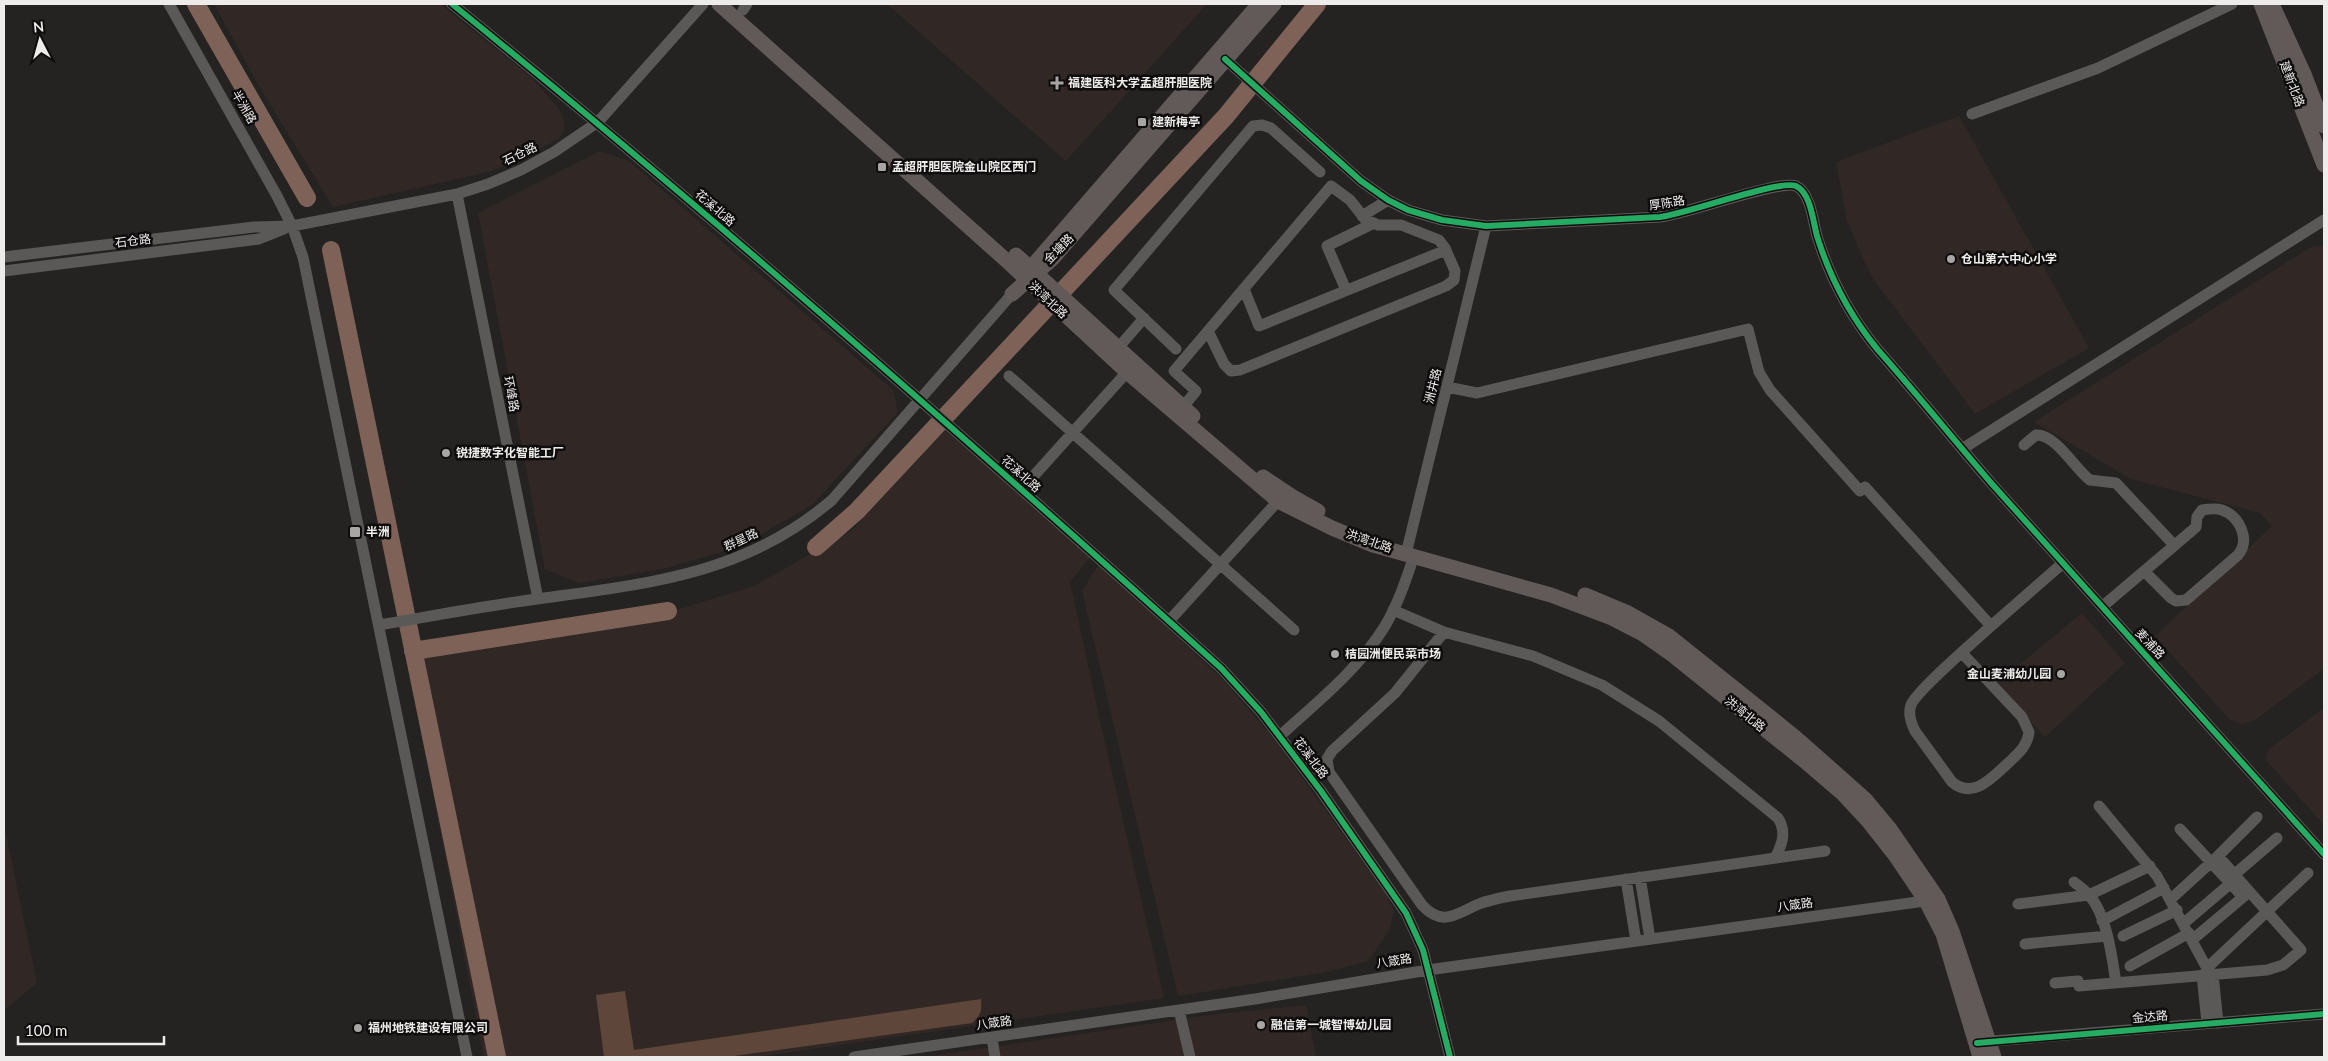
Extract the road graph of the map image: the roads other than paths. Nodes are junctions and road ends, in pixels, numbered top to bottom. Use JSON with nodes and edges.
{"nodes":[{"id":1,"x":169,"y":4,"type":"edge"},
{"id":2,"x":452,"y":4,"type":"edge"},
{"id":3,"x":703,"y":4,"type":"edge"},
{"id":4,"x":719,"y":4,"type":"edge"},
{"id":5,"x":1259,"y":4,"type":"edge"},
{"id":6,"x":1274,"y":4,"type":"edge"},
{"id":7,"x":2232,"y":4,"type":"edge"},
{"id":8,"x":2261,"y":4,"type":"edge"},
{"id":9,"x":2272,"y":4,"type":"edge"},
{"id":10,"x":742,"y":6,"type":"edge"},
{"id":11,"x":1225,"y":60,"type":"junction"},
{"id":12,"x":1972,"y":114,"type":"dead end"},
{"id":13,"x":598,"y":122,"type":"junction"},
{"id":14,"x":2324,"y":126,"type":"edge"},
{"id":15,"x":2324,"y":165,"type":"edge"},
{"id":16,"x":1320,"y":172,"type":"dead end"},
{"id":17,"x":457,"y":194,"type":"junction"},
{"id":18,"x":1388,"y":200,"type":"junction"},
{"id":19,"x":1362,"y":216,"type":"junction"},
{"id":20,"x":2324,"y":220,"type":"edge"},
{"id":21,"x":1374,"y":223,"type":"junction"},
{"id":22,"x":292,"y":226,"type":"junction"},
{"id":23,"x":1486,"y":226,"type":"junction"},
{"id":24,"x":1446,"y":250,"type":"junction"},
{"id":25,"x":4,"y":257,"type":"edge"},
{"id":26,"x":4,"y":271,"type":"edge"},
{"id":27,"x":1028,"y":275,"type":"junction"},
{"id":28,"x":1244,"y":289,"type":"junction"},
{"id":29,"x":1346,"y":290,"type":"junction"},
{"id":30,"x":1012,"y":294,"type":"joint"},
{"id":31,"x":1057,"y":300,"type":"junction"},
{"id":32,"x":1144,"y":318,"type":"junction"},
{"id":33,"x":1208,"y":331,"type":"junction"},
{"id":34,"x":1118,"y":348,"type":"junction"},
{"id":35,"x":1176,"y":349,"type":"dead end"},
{"id":36,"x":1127,"y":372,"type":"junction"},
{"id":37,"x":1009,"y":376,"type":"dead end"},
{"id":38,"x":1447,"y":388,"type":"junction"},
{"id":39,"x":919,"y":398,"type":"junction"},
{"id":40,"x":1183,"y":407,"type":"junction"},
{"id":41,"x":1072,"y":432,"type":"junction"},
{"id":42,"x":2024,"y":446,"type":"dead end"},
{"id":43,"x":1962,"y":449,"type":"junction"},
{"id":44,"x":1022,"y":489,"type":"junction"},
{"id":45,"x":1278,"y":501,"type":"junction"},
{"id":46,"x":2174,"y":545,"type":"junction"},
{"id":47,"x":1410,"y":551,"type":"junction"},
{"id":48,"x":2063,"y":563,"type":"junction"},
{"id":49,"x":1220,"y":564,"type":"junction"},
{"id":50,"x":2144,"y":571,"type":"junction"},
{"id":51,"x":538,"y":599,"type":"junction"},
{"id":52,"x":2102,"y":607,"type":"junction"},
{"id":53,"x":1393,"y":610,"type":"junction"},
{"id":54,"x":1169,"y":621,"type":"junction"},
{"id":55,"x":379,"y":626,"type":"junction"},
{"id":56,"x":1991,"y":626,"type":"junction"},
{"id":57,"x":1294,"y":630,"type":"dead end"},
{"id":58,"x":1444,"y":632,"type":"junction"},
{"id":59,"x":1962,"y":653,"type":"junction"},
{"id":60,"x":1280,"y":736,"type":"junction"},
{"id":61,"x":2099,"y":806,"type":"dead end"},
{"id":62,"x":2257,"y":817,"type":"dead end"},
{"id":63,"x":1361,"y":818,"type":"junction"},
{"id":64,"x":1347,"y":828,"type":"junction"},
{"id":65,"x":2180,"y":828,"type":"dead end"},
{"id":66,"x":1370,"y":830,"type":"junction"},
{"id":67,"x":2277,"y":838,"type":"dead end"},
{"id":68,"x":1356,"y":840,"type":"junction"},
{"id":69,"x":1825,"y":851,"type":"dead end"},
{"id":70,"x":2324,"y":854,"type":"edge"},
{"id":71,"x":1774,"y":858,"type":"junction"},
{"id":72,"x":2215,"y":859,"type":"junction"},
{"id":73,"x":2150,"y":866,"type":"junction"},
{"id":74,"x":2308,"y":873,"type":"dead end"},
{"id":75,"x":1640,"y":877,"type":"junction"},
{"id":76,"x":1626,"y":879,"type":"junction"},
{"id":77,"x":2233,"y":879,"type":"junction"},
{"id":78,"x":2074,"y":882,"type":"dead end"},
{"id":79,"x":2164,"y":888,"type":"junction"},
{"id":80,"x":2247,"y":894,"type":"junction"},
{"id":81,"x":2089,"y":895,"type":"junction"},
{"id":82,"x":2171,"y":899,"type":"junction"},
{"id":83,"x":1932,"y":900,"type":"junction"},
{"id":84,"x":2018,"y":904,"type":"dead end"},
{"id":85,"x":2177,"y":910,"type":"junction"},
{"id":86,"x":2268,"y":911,"type":"junction"},
{"id":87,"x":2102,"y":920,"type":"junction"},
{"id":88,"x":2188,"y":932,"type":"junction"},
{"id":89,"x":2107,"y":936,"type":"junction"},
{"id":90,"x":2123,"y":936,"type":"dead end"},
{"id":91,"x":1650,"y":939,"type":"junction"},
{"id":92,"x":1636,"y":941,"type":"junction"},
{"id":93,"x":2025,"y":944,"type":"dead end"},
{"id":94,"x":2130,"y":966,"type":"dead end"},
{"id":95,"x":1428,"y":970,"type":"junction"},
{"id":96,"x":2208,"y":973,"type":"junction"},
{"id":97,"x":2116,"y":982,"type":"junction"},
{"id":98,"x":2055,"y":983,"type":"dead end"},
{"id":99,"x":1179,"y":1010,"type":"junction"},
{"id":100,"x":2324,"y":1014,"type":"edge"},
{"id":101,"x":2213,"y":1023,"type":"junction"},
{"id":102,"x":992,"y":1038,"type":"junction"},
{"id":103,"x":1982,"y":1047,"type":"edge"},
{"id":104,"x":467,"y":1057,"type":"edge"},
{"id":105,"x":854,"y":1057,"type":"edge"},
{"id":106,"x":995,"y":1057,"type":"edge"},
{"id":107,"x":1190,"y":1057,"type":"edge"},
{"id":108,"x":1450,"y":1057,"type":"edge"},
{"id":109,"x":1994,"y":1057,"type":"edge"}],
"edges":[{"from":1,"to":22,"type":"street","name":"半洲路"},
{"from":2,"to":13,"type":"street","name":"花溪北路"},
{"from":3,"to":13,"type":"street","name":"石仓路"},
{"from":4,"to":27,"type":"main road","name":"洪湾北路"},
{"from":5,"to":27,"type":"main road","name":"金塘路"},
{"from":6,"to":11,"type":"main road","name":"金塘路"},
{"from":7,"to":12,"type":"street"},
{"from":8,"to":15,"type":"main road","name":"建新北路"},
{"from":9,"to":14,"type":"main road","name":"建新北路"},
{"from":10,"to":27,"type":"main road","name":"洪湾北路"},
{"from":11,"to":18,"type":"street","name":"厚陈路"},
{"from":11,"to":27,"type":"main road","name":"金塘路"},
{"from":13,"to":17,"type":"street","name":"石仓路"},
{"from":13,"to":39,"type":"street","name":"花溪北路"},
{"from":16,"to":32,"type":"street"},
{"from":17,"to":22,"type":"street","name":"石仓路"},
{"from":17,"to":51,"type":"street","name":"环峰路"},
{"from":18,"to":19,"type":"street"},
{"from":18,"to":23,"type":"street","name":"厚陈路"},
{"from":19,"to":21,"type":"street"},
{"from":19,"to":28,"type":"street"},
{"from":20,"to":43,"type":"street"},
{"from":21,"to":24,"type":"street"},
{"from":21,"to":29,"type":"street"},
{"from":22,"to":25,"type":"street","name":"石仓路"},
{"from":22,"to":26,"type":"street","name":"石仓路"},
{"from":22,"to":55,"type":"street","name":"半洲路"},
{"from":23,"to":38,"type":"street","name":"洲井路"},
{"from":23,"to":43,"type":"street","name":"厚陈路"},
{"from":24,"to":29,"type":"street"},
{"from":24,"to":33,"type":"street"},
{"from":27,"to":30,"type":"main road","name":"金塘路"},
{"from":27,"to":31,"type":"main road","name":"洪湾北路"},
{"from":28,"to":29,"type":"street"},
{"from":28,"to":33,"type":"street"},
{"from":30,"to":39,"type":"street","name":"群星路"},
{"from":31,"to":34,"type":"main road","name":"洪湾北路"},
{"from":31,"to":36,"type":"main road","name":"洪湾北路"},
{"from":32,"to":34,"type":"street"},
{"from":32,"to":35,"type":"street"},
{"from":33,"to":40,"type":"street"},
{"from":34,"to":40,"type":"main road","name":"洪湾北路"},
{"from":36,"to":41,"type":"street"},
{"from":36,"to":45,"type":"main road","name":"洪湾北路"},
{"from":37,"to":41,"type":"street"},
{"from":38,"to":47,"type":"street","name":"洲井路"},
{"from":38,"to":56,"type":"street"},
{"from":39,"to":44,"type":"street","name":"花溪北路"},
{"from":39,"to":51,"type":"street","name":"群星路"},
{"from":40,"to":47,"type":"main road","name":"洪湾北路"},
{"from":41,"to":44,"type":"street"},
{"from":41,"to":49,"type":"street"},
{"from":42,"to":46,"type":"street"},
{"from":43,"to":48,"type":"street","name":"麦浦路"},
{"from":44,"to":54,"type":"street","name":"花溪北路"},
{"from":45,"to":47,"type":"main road","name":"洪湾北路"},
{"from":45,"to":49,"type":"street"},
{"from":46,"to":50,"type":"street"},
{"from":46,"to":50,"type":"street"},
{"from":47,"to":53,"type":"street","name":"洲井路"},
{"from":47,"to":83,"type":"main road","name":"洪湾北路"},
{"from":48,"to":52,"type":"street","name":"麦浦路"},
{"from":48,"to":56,"type":"street"},
{"from":49,"to":54,"type":"street"},
{"from":49,"to":57,"type":"street"},
{"from":50,"to":52,"type":"street"},
{"from":51,"to":55,"type":"street","name":"群星路"},
{"from":52,"to":70,"type":"street","name":"麦浦路"},
{"from":53,"to":58,"type":"street"},
{"from":53,"to":60,"type":"street","name":"洲井路"},
{"from":54,"to":60,"type":"street","name":"花溪北路"},
{"from":55,"to":104,"type":"street","name":"半洲路"},
{"from":56,"to":59,"type":"street"},
{"from":58,"to":63,"type":"street"},
{"from":58,"to":71,"type":"street"},
{"from":59,"to":59,"type":"street"},
{"from":60,"to":64,"type":"street","name":"花溪北路"},
{"from":61,"to":73,"type":"street"},
{"from":62,"to":72,"type":"street"},
{"from":63,"to":64,"type":"street"},
{"from":63,"to":66,"type":"street"},
{"from":64,"to":68,"type":"street","name":"花溪北路"},
{"from":65,"to":72,"type":"street"},
{"from":66,"to":68,"type":"street"},
{"from":66,"to":76,"type":"street"},
{"from":67,"to":77,"type":"street"},
{"from":68,"to":95,"type":"street","name":"花溪北路"},
{"from":69,"to":71,"type":"street"},
{"from":71,"to":75,"type":"street"},
{"from":72,"to":77,"type":"street"},
{"from":72,"to":82,"type":"street"},
{"from":73,"to":79,"type":"street"},
{"from":73,"to":81,"type":"street"},
{"from":74,"to":86,"type":"street"},
{"from":75,"to":76,"type":"street"},
{"from":75,"to":91,"type":"street"},
{"from":76,"to":92,"type":"street"},
{"from":77,"to":80,"type":"street"},
{"from":77,"to":88,"type":"street"},
{"from":78,"to":81,"type":"street"},
{"from":79,"to":82,"type":"street"},
{"from":79,"to":87,"type":"street"},
{"from":80,"to":86,"type":"street"},
{"from":80,"to":88,"type":"street"},
{"from":81,"to":84,"type":"street"},
{"from":81,"to":87,"type":"street"},
{"from":82,"to":85,"type":"street"},
{"from":83,"to":91,"type":"street","name":"八箴路"},
{"from":83,"to":103,"type":"main road","name":"洪湾北路"},
{"from":85,"to":88,"type":"street"},
{"from":85,"to":90,"type":"street"},
{"from":86,"to":96,"type":"street"},
{"from":86,"to":96,"type":"street"},
{"from":87,"to":89,"type":"street"},
{"from":88,"to":94,"type":"street"},
{"from":88,"to":96,"type":"street"},
{"from":89,"to":93,"type":"street"},
{"from":89,"to":97,"type":"street"},
{"from":91,"to":92,"type":"street","name":"八箴路"},
{"from":92,"to":95,"type":"street","name":"八箴路"},
{"from":95,"to":99,"type":"street","name":"八箴路"},
{"from":95,"to":108,"type":"street","name":"花溪北路"},
{"from":96,"to":97,"type":"street"},
{"from":96,"to":101,"type":"street"},
{"from":97,"to":98,"type":"street"},
{"from":99,"to":102,"type":"street","name":"八箴路"},
{"from":99,"to":107,"type":"street"},
{"from":100,"to":101,"type":"street","name":"金达路"},
{"from":101,"to":103,"type":"street","name":"金达路"},
{"from":102,"to":105,"type":"street","name":"八箴路"},
{"from":102,"to":106,"type":"street"},
{"from":103,"to":109,"type":"main road","name":"洪湾北路"}]}
